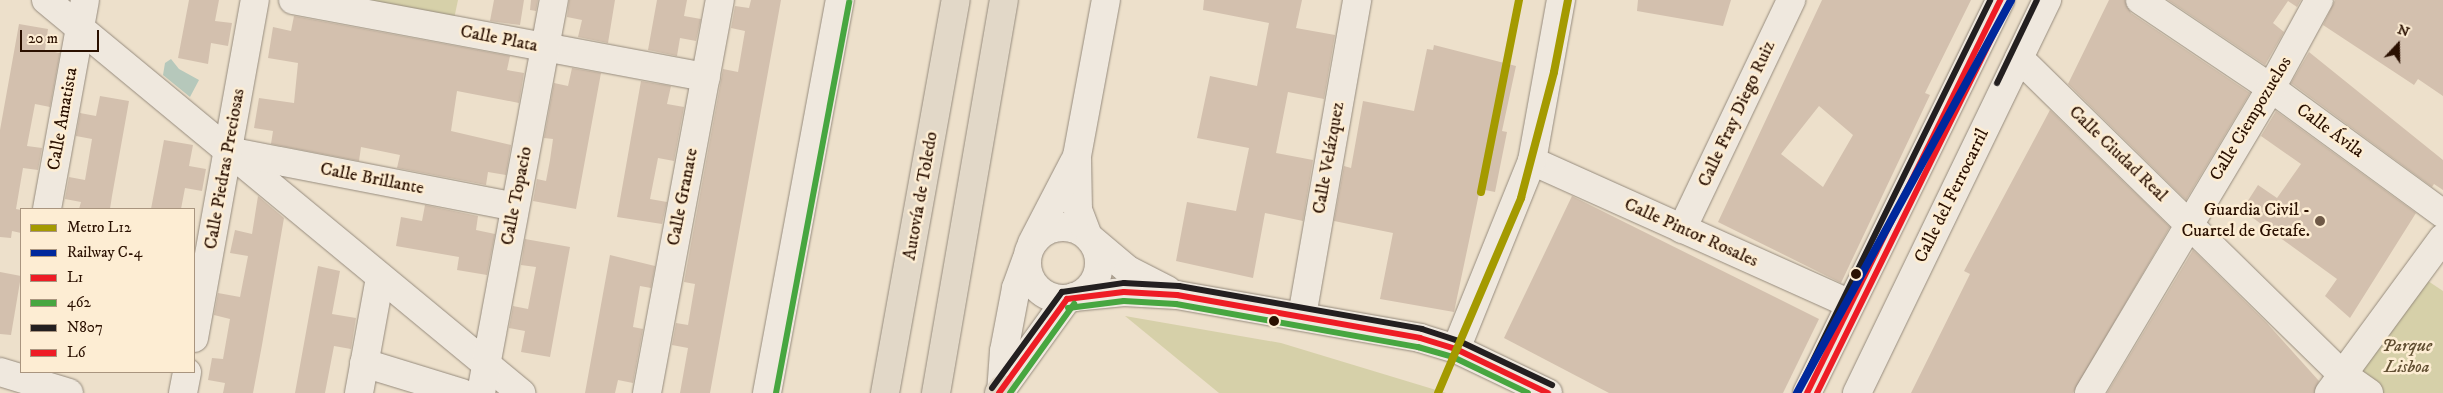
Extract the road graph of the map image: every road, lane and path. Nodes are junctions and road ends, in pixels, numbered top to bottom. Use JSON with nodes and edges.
{"nodes":[{"id":1,"x":46,"y":0,"type":"edge"},
{"id":2,"x":85,"y":0,"type":"edge"},
{"id":3,"x":255,"y":0,"type":"edge"},
{"id":4,"x":293,"y":0,"type":"edge"},
{"id":5,"x":554,"y":0,"type":"edge"},
{"id":6,"x":720,"y":0,"type":"edge"},
{"id":7,"x":840,"y":0,"type":"edge"},
{"id":8,"x":956,"y":0,"type":"edge"},
{"id":9,"x":1004,"y":0,"type":"edge"},
{"id":10,"x":1106,"y":0,"type":"edge"},
{"id":11,"x":1356,"y":0,"type":"edge"},
{"id":12,"x":1562,"y":0,"type":"edge"},
{"id":13,"x":1791,"y":0,"type":"edge"},
{"id":14,"x":2000,"y":0,"type":"edge"},
{"id":15,"x":2047,"y":0,"type":"edge"},
{"id":16,"x":2140,"y":0,"type":"edge"},
{"id":17,"x":2319,"y":0,"type":"edge"},
{"id":18,"x":79,"y":28,"type":"junction"},
{"id":19,"x":545,"y":48,"type":"junction"},
{"id":20,"x":2019,"y":58,"type":"junction"},
{"id":21,"x":706,"y":77,"type":"junction"},
{"id":22,"x":2271,"y":88,"type":"junction"},
{"id":23,"x":229,"y":152,"type":"junction"},
{"id":24,"x":1077,"y":156,"type":"junction"},
{"id":25,"x":1532,"y":161,"type":"junction"},
{"id":26,"x":515,"y":207,"type":"junction"},
{"id":27,"x":47,"y":208,"type":"edge"},
{"id":28,"x":2443,"y":214,"type":"edge"},
{"id":29,"x":2189,"y":222,"type":"junction"},
{"id":30,"x":1682,"y":229,"type":"junction"},
{"id":31,"x":1089,"y":237,"type":"junction"},
{"id":32,"x":1028,"y":253,"type":"junction"},
{"id":33,"x":2438,"y":253,"type":"edge"},
{"id":34,"x":380,"y":277,"type":"junction"},
{"id":35,"x":1177,"y":295,"type":"junction"},
{"id":36,"x":1071,"y":298,"type":"junction"},
{"id":37,"x":1850,"y":304,"type":"junction"},
{"id":38,"x":1302,"y":316,"type":"junction"},
{"id":39,"x":195,"y":333,"type":"edge"},
{"id":40,"x":1456,"y":349,"type":"junction"},
{"id":41,"x":364,"y":363,"type":"junction"},
{"id":42,"x":486,"y":364,"type":"junction"},
{"id":43,"x":0,"y":372,"type":"edge"},
{"id":44,"x":187,"y":373,"type":"edge"},
{"id":45,"x":2335,"y":383,"type":"edge"},
{"id":46,"x":1001,"y":392,"type":"edge"},
{"id":47,"x":69,"y":393,"type":"edge"},
{"id":48,"x":183,"y":393,"type":"edge"},
{"id":49,"x":359,"y":393,"type":"edge"},
{"id":50,"x":462,"y":393,"type":"edge"},
{"id":51,"x":481,"y":393,"type":"edge"},
{"id":52,"x":521,"y":393,"type":"edge"},
{"id":53,"x":647,"y":393,"type":"edge"},
{"id":54,"x":767,"y":393,"type":"edge"},
{"id":55,"x":885,"y":393,"type":"edge"},
{"id":56,"x":936,"y":393,"type":"edge"},
{"id":57,"x":1548,"y":393,"type":"edge"},
{"id":58,"x":1807,"y":393,"type":"edge"},
{"id":59,"x":1857,"y":393,"type":"edge"},
{"id":60,"x":2089,"y":393,"type":"edge"},
{"id":61,"x":2368,"y":393,"type":"edge"}],
"edges":[{"from":1,"to":18,"type":"street"},
{"from":2,"to":18,"type":"street","name":"Calle Amatista"},
{"from":3,"to":23,"type":"street","name":"Calle Piedras Preciosas"},
{"from":4,"to":19,"type":"street","name":"Calle Plata"},
{"from":5,"to":19,"type":"street","name":"Calle Topacio"},
{"from":6,"to":21,"type":"street","name":"Calle Granate"},
{"from":7,"to":54,"type":"street"},
{"from":8,"to":55,"type":"highway","name":"Autovía de Toledo"},
{"from":9,"to":56,"type":"highway"},
{"from":10,"to":24,"type":"street"},
{"from":11,"to":38,"type":"street","name":"Calle Velázquez"},
{"from":12,"to":25,"type":"street"},
{"from":13,"to":30,"type":"street","name":"Calle Fray Diego Ruiz"},
{"from":14,"to":37,"type":"street"},
{"from":15,"to":20,"type":"street","name":"Calle del Ferrocarril"},
{"from":16,"to":22,"type":"street","name":"Calle Ávila"},
{"from":17,"to":22,"type":"street","name":"Calle Ciempozuelos"},
{"from":18,"to":23,"type":"street"},
{"from":18,"to":27,"type":"street","name":"Calle Amatista"},
{"from":19,"to":21,"type":"street","name":"Calle Plata"},
{"from":19,"to":26,"type":"street","name":"Calle Topacio"},
{"from":20,"to":29,"type":"street","name":"Calle Ciudad Real"},
{"from":20,"to":59,"type":"street","name":"Calle del Ferrocarril"},
{"from":21,"to":53,"type":"street","name":"Calle Granate"},
{"from":22,"to":28,"type":"street","name":"Calle Ávila"},
{"from":22,"to":29,"type":"street","name":"Calle Ciempozuelos"},
{"from":23,"to":26,"type":"street","name":"Calle Brillante"},
{"from":23,"to":34,"type":"street"},
{"from":23,"to":39,"type":"street","name":"Calle Piedras Preciosas"},
{"from":24,"to":31,"type":"street"},
{"from":24,"to":32,"type":"street"},
{"from":25,"to":30,"type":"street","name":"Calle Pintor Rosales"},
{"from":25,"to":40,"type":"street"},
{"from":26,"to":42,"type":"street","name":"Calle Topacio"},
{"from":29,"to":45,"type":"street","name":"Calle Ciudad Real"},
{"from":29,"to":60,"type":"street","name":"Calle Ciempozuelos"},
{"from":30,"to":37,"type":"street","name":"Calle Pintor Rosales"},
{"from":31,"to":32,"type":"street"},
{"from":31,"to":35,"type":"street"},
{"from":31,"to":36,"type":"street"},
{"from":32,"to":36,"type":"street"},
{"from":32,"to":46,"type":"street"},
{"from":33,"to":45,"type":"street"},
{"from":34,"to":41,"type":"street"},
{"from":34,"to":42,"type":"street"},
{"from":35,"to":36,"type":"street"},
{"from":35,"to":38,"type":"street"},
{"from":36,"to":46,"type":"street"},
{"from":37,"to":58,"type":"street"},
{"from":38,"to":40,"type":"street"},
{"from":40,"to":57,"type":"street"},
{"from":41,"to":49,"type":"street"},
{"from":41,"to":50,"type":"street"},
{"from":42,"to":51,"type":"street","name":"Calle Topacio"},
{"from":42,"to":52,"type":"street"},
{"from":43,"to":47,"type":"street"},
{"from":44,"to":48,"type":"street"},
{"from":45,"to":61,"type":"street","name":"Calle Ciudad Real"}]}
